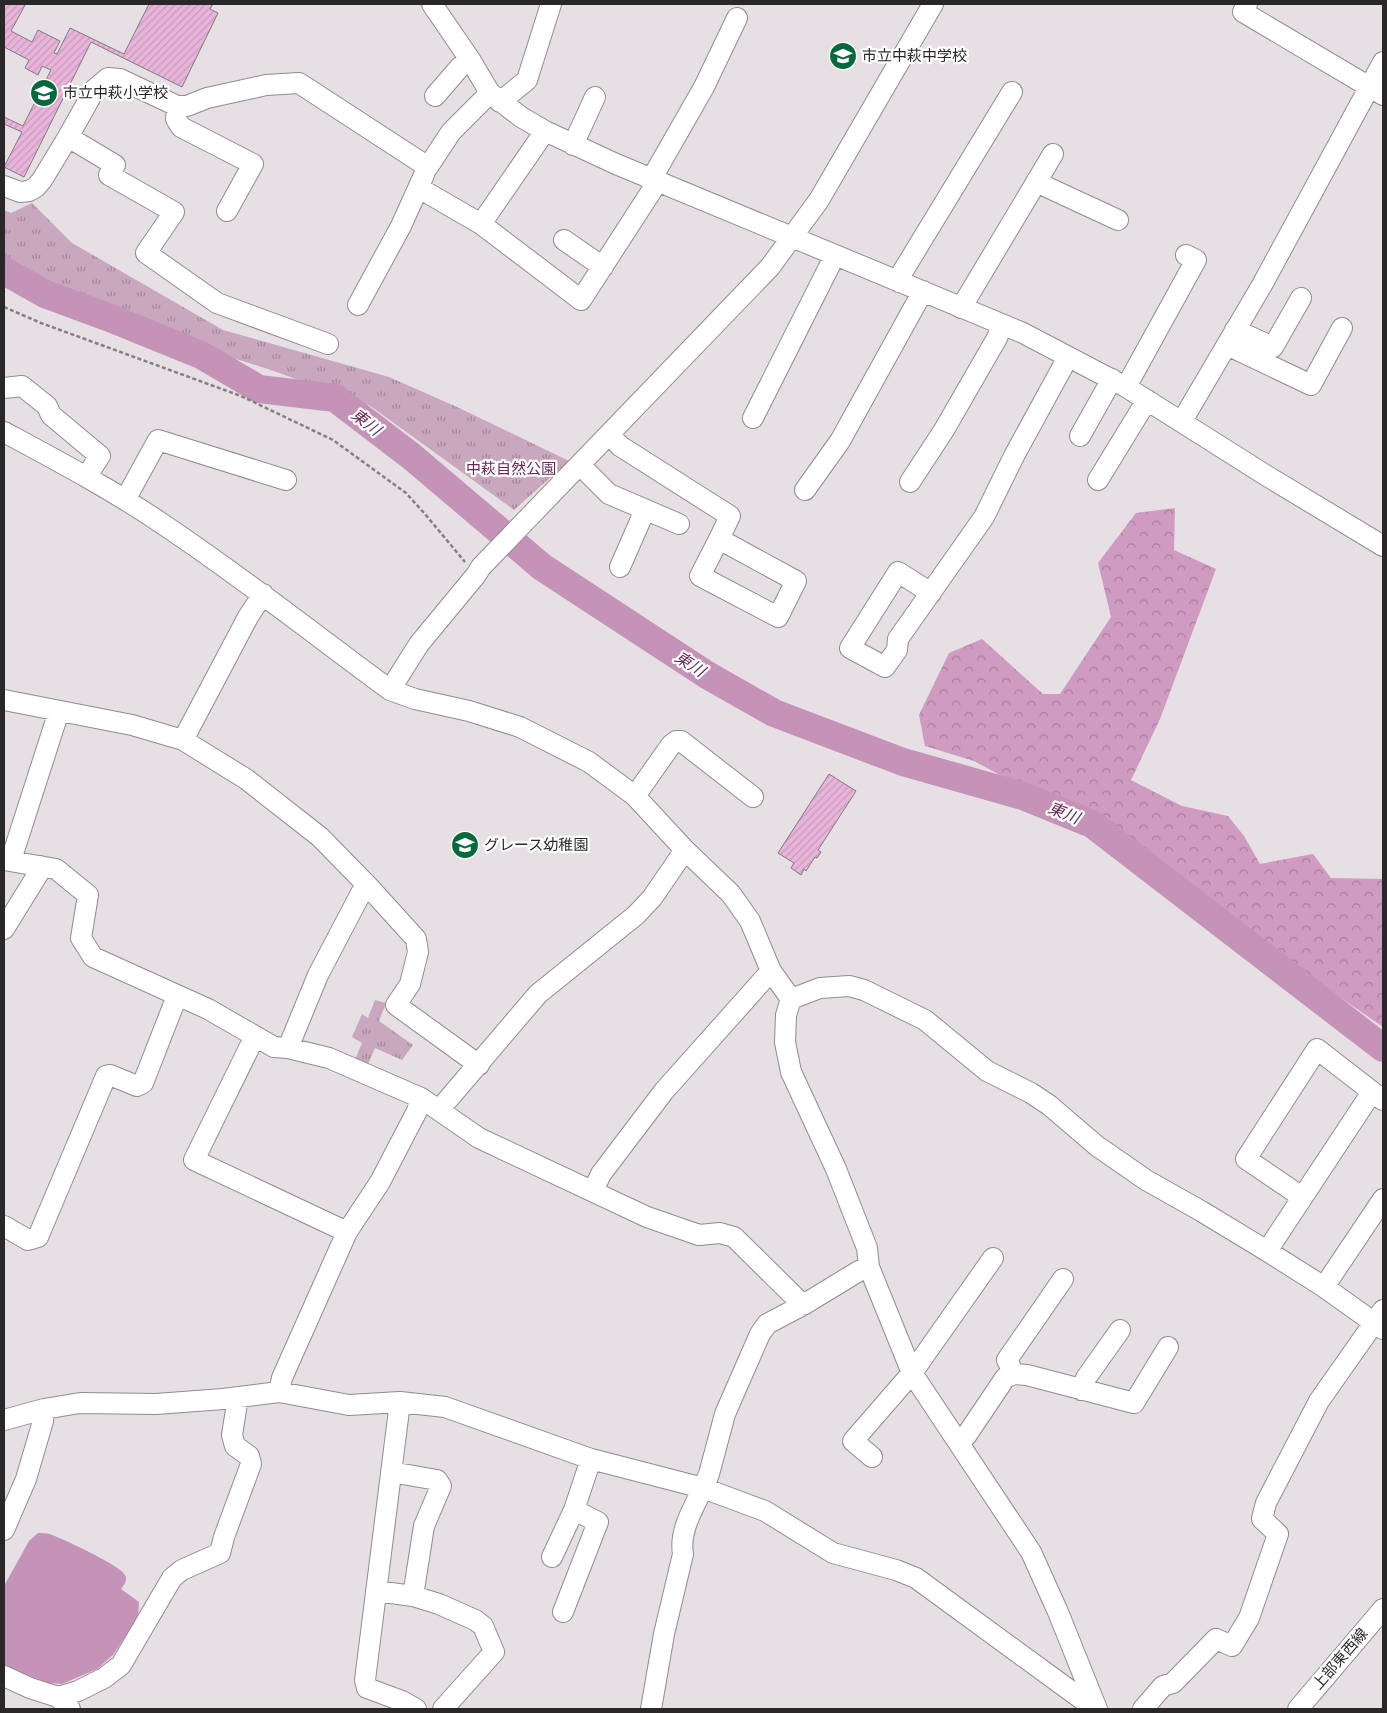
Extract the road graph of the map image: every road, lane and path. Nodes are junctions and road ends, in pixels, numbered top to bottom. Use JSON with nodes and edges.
{"nodes":[{"id":1,"x":432,"y":4,"type":"edge"},
{"id":2,"x":551,"y":4,"type":"edge"},
{"id":3,"x":933,"y":4,"type":"edge"},
{"id":4,"x":1247,"y":4,"type":"edge"},
{"id":5,"x":736,"y":18,"type":"dead end"},
{"id":6,"x":471,"y":61,"type":"junction"},
{"id":7,"x":1383,"y":62,"type":"edge"},
{"id":8,"x":1376,"y":91,"type":"edge"},
{"id":9,"x":1012,"y":92,"type":"dead end"},
{"id":10,"x":435,"y":96,"type":"dead end"},
{"id":11,"x":495,"y":97,"type":"junction"},
{"id":12,"x":594,"y":98,"type":"dead end"},
{"id":13,"x":177,"y":106,"type":"junction"},
{"id":14,"x":545,"y":131,"type":"junction"},
{"id":15,"x":68,"y":137,"type":"junction"},
{"id":16,"x":573,"y":144,"type":"junction"},
{"id":17,"x":1053,"y":154,"type":"dead end"},
{"id":18,"x":428,"y":167,"type":"junction"},
{"id":19,"x":655,"y":179,"type":"junction"},
{"id":20,"x":1036,"y":182,"type":"junction"},
{"id":21,"x":4,"y":186,"type":"edge"},
{"id":22,"x":419,"y":188,"type":"junction"},
{"id":23,"x":227,"y":211,"type":"dead end"},
{"id":24,"x":1118,"y":220,"type":"dead end"},
{"id":25,"x":481,"y":224,"type":"junction"},
{"id":26,"x":793,"y":237,"type":"junction"},
{"id":27,"x":564,"y":240,"type":"dead end"},
{"id":28,"x":1186,"y":254,"type":"dead end"},
{"id":29,"x":835,"y":255,"type":"junction"},
{"id":30,"x":603,"y":267,"type":"junction"},
{"id":31,"x":899,"y":282,"type":"junction"},
{"id":32,"x":923,"y":291,"type":"junction"},
{"id":33,"x":1301,"y":298,"type":"dead end"},
{"id":34,"x":358,"y":305,"type":"dead end"},
{"id":35,"x":4,"y":307,"type":"edge"},
{"id":36,"x":961,"y":308,"type":"junction"},
{"id":37,"x":1002,"y":325,"type":"junction"},
{"id":38,"x":1342,"y":328,"type":"dead end"},
{"id":39,"x":1231,"y":338,"type":"junction"},
{"id":40,"x":328,"y":344,"type":"dead end"},
{"id":41,"x":1068,"y":357,"type":"junction"},
{"id":42,"x":1119,"y":383,"type":"junction"},
{"id":43,"x":4,"y":388,"type":"edge"},
{"id":44,"x":1147,"y":400,"type":"junction"},
{"id":45,"x":753,"y":418,"type":"dead end"},
{"id":46,"x":1182,"y":421,"type":"junction"},
{"id":47,"x":4,"y":432,"type":"edge"},
{"id":48,"x":609,"y":434,"type":"junction"},
{"id":49,"x":1080,"y":436,"type":"dead end"},
{"id":50,"x":580,"y":464,"type":"junction"},
{"id":51,"x":86,"y":476,"type":"junction"},
{"id":52,"x":286,"y":480,"type":"dead end"},
{"id":53,"x":1098,"y":480,"type":"dead end"},
{"id":54,"x":910,"y":482,"type":"dead end"},
{"id":55,"x":805,"y":490,"type":"dead end"},
{"id":56,"x":125,"y":500,"type":"junction"},
{"id":57,"x":645,"y":510,"type":"junction"},
{"id":58,"x":678,"y":524,"type":"dead end"},
{"id":59,"x":719,"y":539,"type":"junction"},
{"id":60,"x":1383,"y":546,"type":"edge"},
{"id":61,"x":620,"y":567,"type":"dead end"},
{"id":62,"x":479,"y":571,"type":"junction"},
{"id":63,"x":931,"y":593,"type":"junction"},
{"id":64,"x":263,"y":594,"type":"junction"},
{"id":65,"x":390,"y":690,"type":"junction"},
{"id":66,"x":4,"y":700,"type":"edge"},
{"id":67,"x":59,"y":711,"type":"junction"},
{"id":68,"x":183,"y":740,"type":"junction"},
{"id":69,"x":635,"y":796,"type":"junction"},
{"id":70,"x":753,"y":797,"type":"dead end"},
{"id":71,"x":685,"y":850,"type":"junction"},
{"id":72,"x":7,"y":860,"type":"edge"},
{"id":73,"x":40,"y":866,"type":"junction"},
{"id":74,"x":368,"y":886,"type":"junction"},
{"id":75,"x":4,"y":929,"type":"edge"},
{"id":76,"x":771,"y":971,"type":"junction"},
{"id":77,"x":177,"y":996,"type":"junction"},
{"id":78,"x":791,"y":999,"type":"junction"},
{"id":79,"x":255,"y":1036,"type":"junction"},
{"id":80,"x":288,"y":1048,"type":"junction"},
{"id":81,"x":479,"y":1065,"type":"junction"},
{"id":82,"x":1378,"y":1096,"type":"edge"},
{"id":83,"x":421,"y":1098,"type":"junction"},
{"id":84,"x":440,"y":1110,"type":"junction"},
{"id":85,"x":593,"y":1191,"type":"junction"},
{"id":86,"x":1302,"y":1197,"type":"junction"},
{"id":87,"x":1383,"y":1199,"type":"edge"},
{"id":88,"x":4,"y":1226,"type":"edge"},
{"id":89,"x":347,"y":1232,"type":"junction"},
{"id":90,"x":1267,"y":1251,"type":"junction"},
{"id":91,"x":993,"y":1258,"type":"dead end"},
{"id":92,"x":868,"y":1267,"type":"junction"},
{"id":93,"x":1063,"y":1279,"type":"dead end"},
{"id":94,"x":1324,"y":1287,"type":"junction"},
{"id":95,"x":803,"y":1305,"type":"junction"},
{"id":96,"x":1380,"y":1321,"type":"edge"},
{"id":97,"x":1120,"y":1330,"type":"dead end"},
{"id":98,"x":1168,"y":1347,"type":"dead end"},
{"id":99,"x":912,"y":1373,"type":"junction"},
{"id":100,"x":1014,"y":1374,"type":"junction"},
{"id":101,"x":1081,"y":1390,"type":"junction"},
{"id":102,"x":279,"y":1392,"type":"junction"},
{"id":103,"x":238,"y":1397,"type":"junction"},
{"id":104,"x":400,"y":1402,"type":"junction"},
{"id":105,"x":44,"y":1409,"type":"junction"},
{"id":106,"x":4,"y":1420,"type":"edge"},
{"id":107,"x":958,"y":1442,"type":"junction"},
{"id":108,"x":872,"y":1457,"type":"dead end"},
{"id":109,"x":591,"y":1459,"type":"junction"},
{"id":110,"x":391,"y":1472,"type":"junction"},
{"id":111,"x":703,"y":1488,"type":"junction"},
{"id":112,"x":574,"y":1510,"type":"junction"},
{"id":113,"x":4,"y":1530,"type":"edge"},
{"id":114,"x":552,"y":1558,"type":"dead end"},
{"id":115,"x":376,"y":1591,"type":"junction"},
{"id":116,"x":413,"y":1596,"type":"junction"},
{"id":117,"x":1383,"y":1609,"type":"edge"},
{"id":118,"x":563,"y":1612,"type":"dead end"},
{"id":119,"x":4,"y":1676,"type":"edge"},
{"id":120,"x":64,"y":1703,"type":"edge"},
{"id":121,"x":1095,"y":1705,"type":"edge"},
{"id":122,"x":416,"y":1709,"type":"edge"},
{"id":123,"x":443,"y":1709,"type":"edge"},
{"id":124,"x":651,"y":1709,"type":"edge"},
{"id":125,"x":1143,"y":1709,"type":"edge"},
{"id":126,"x":1298,"y":1709,"type":"edge"}],
"edges":[{"from":1,"to":6,"type":"street"},
{"from":2,"to":11,"type":"street"},
{"from":3,"to":26,"type":"street"},
{"from":4,"to":8,"type":"street"},
{"from":5,"to":19,"type":"street"},
{"from":6,"to":10,"type":"street"},
{"from":6,"to":11,"type":"street"},
{"from":7,"to":8,"type":"street"},
{"from":8,"to":39,"type":"street"},
{"from":9,"to":31,"type":"street"},
{"from":11,"to":14,"type":"street"},
{"from":11,"to":18,"type":"street"},
{"from":12,"to":16,"type":"street"},
{"from":13,"to":15,"type":"street"},
{"from":13,"to":18,"type":"street"},
{"from":13,"to":23,"type":"street"},
{"from":14,"to":16,"type":"street"},
{"from":14,"to":25,"type":"street"},
{"from":15,"to":21,"type":"street"},
{"from":15,"to":40,"type":"street"},
{"from":16,"to":19,"type":"street"},
{"from":17,"to":20,"type":"street"},
{"from":18,"to":22,"type":"street"},
{"from":19,"to":26,"type":"street"},
{"from":19,"to":30,"type":"street"},
{"from":20,"to":24,"type":"street"},
{"from":20,"to":36,"type":"street"},
{"from":22,"to":25,"type":"street"},
{"from":22,"to":34,"type":"street"},
{"from":25,"to":30,"type":"street"},
{"from":26,"to":29,"type":"street"},
{"from":26,"to":48,"type":"street"},
{"from":27,"to":30,"type":"street"},
{"from":28,"to":42,"type":"street"},
{"from":29,"to":31,"type":"street"},
{"from":29,"to":45,"type":"street"},
{"from":31,"to":32,"type":"street"},
{"from":32,"to":36,"type":"street"},
{"from":32,"to":55,"type":"street"},
{"from":33,"to":39,"type":"street"},
{"from":35,"to":62,"type":"path"},
{"from":36,"to":37,"type":"street"},
{"from":37,"to":41,"type":"street"},
{"from":37,"to":54,"type":"street"},
{"from":38,"to":39,"type":"street"},
{"from":39,"to":46,"type":"street"},
{"from":41,"to":42,"type":"street"},
{"from":41,"to":63,"type":"street"},
{"from":42,"to":44,"type":"street"},
{"from":42,"to":49,"type":"street"},
{"from":43,"to":51,"type":"street"},
{"from":44,"to":46,"type":"street"},
{"from":44,"to":53,"type":"street"},
{"from":46,"to":60,"type":"street"},
{"from":47,"to":51,"type":"street"},
{"from":48,"to":50,"type":"street"},
{"from":48,"to":59,"type":"street"},
{"from":50,"to":57,"type":"street"},
{"from":50,"to":62,"type":"street"},
{"from":51,"to":56,"type":"street"},
{"from":52,"to":56,"type":"street"},
{"from":56,"to":64,"type":"street"},
{"from":57,"to":58,"type":"street"},
{"from":57,"to":61,"type":"street"},
{"from":59,"to":59,"type":"street"},
{"from":62,"to":65,"type":"street"},
{"from":63,"to":63,"type":"street"},
{"from":64,"to":65,"type":"street"},
{"from":64,"to":68,"type":"street"},
{"from":65,"to":69,"type":"street"},
{"from":66,"to":67,"type":"street"},
{"from":67,"to":68,"type":"street"},
{"from":67,"to":72,"type":"street"},
{"from":68,"to":74,"type":"street"},
{"from":69,"to":70,"type":"street"},
{"from":69,"to":71,"type":"street"},
{"from":71,"to":76,"type":"street"},
{"from":71,"to":81,"type":"street"},
{"from":72,"to":73,"type":"street"},
{"from":73,"to":75,"type":"street"},
{"from":73,"to":77,"type":"street"},
{"from":74,"to":80,"type":"street"},
{"from":74,"to":81,"type":"street"},
{"from":76,"to":78,"type":"street"},
{"from":76,"to":85,"type":"street"},
{"from":77,"to":79,"type":"street"},
{"from":77,"to":88,"type":"street"},
{"from":78,"to":90,"type":"street"},
{"from":78,"to":92,"type":"street"},
{"from":79,"to":80,"type":"street"},
{"from":79,"to":89,"type":"street"},
{"from":80,"to":83,"type":"street"},
{"from":81,"to":84,"type":"street"},
{"from":82,"to":86,"type":"street"},
{"from":82,"to":86,"type":"street"},
{"from":83,"to":84,"type":"street"},
{"from":83,"to":89,"type":"street"},
{"from":84,"to":85,"type":"street"},
{"from":85,"to":95,"type":"street"},
{"from":86,"to":90,"type":"street"},
{"from":87,"to":94,"type":"street"},
{"from":89,"to":102,"type":"street"},
{"from":90,"to":94,"type":"street"},
{"from":91,"to":99,"type":"street"},
{"from":92,"to":95,"type":"street"},
{"from":92,"to":99,"type":"street"},
{"from":93,"to":100,"type":"street"},
{"from":94,"to":96,"type":"street"},
{"from":95,"to":111,"type":"street"},
{"from":96,"to":125,"type":"street"},
{"from":97,"to":101,"type":"street"},
{"from":98,"to":101,"type":"street"},
{"from":99,"to":107,"type":"street"},
{"from":99,"to":108,"type":"street"},
{"from":100,"to":101,"type":"street"},
{"from":100,"to":107,"type":"street"},
{"from":102,"to":103,"type":"street"},
{"from":102,"to":104,"type":"street"},
{"from":103,"to":105,"type":"street"},
{"from":103,"to":120,"type":"street"},
{"from":104,"to":109,"type":"street"},
{"from":104,"to":110,"type":"street"},
{"from":105,"to":106,"type":"street"},
{"from":105,"to":113,"type":"street"},
{"from":107,"to":121,"type":"street"},
{"from":109,"to":111,"type":"street"},
{"from":109,"to":112,"type":"street"},
{"from":110,"to":115,"type":"street"},
{"from":110,"to":116,"type":"street"},
{"from":111,"to":121,"type":"street"},
{"from":111,"to":124,"type":"street"},
{"from":112,"to":114,"type":"street"},
{"from":112,"to":118,"type":"street"},
{"from":115,"to":116,"type":"street"},
{"from":115,"to":122,"type":"street"},
{"from":116,"to":123,"type":"street"},
{"from":117,"to":126,"type":"street","name":"上部東西線"},
{"from":119,"to":120,"type":"street"}]}
